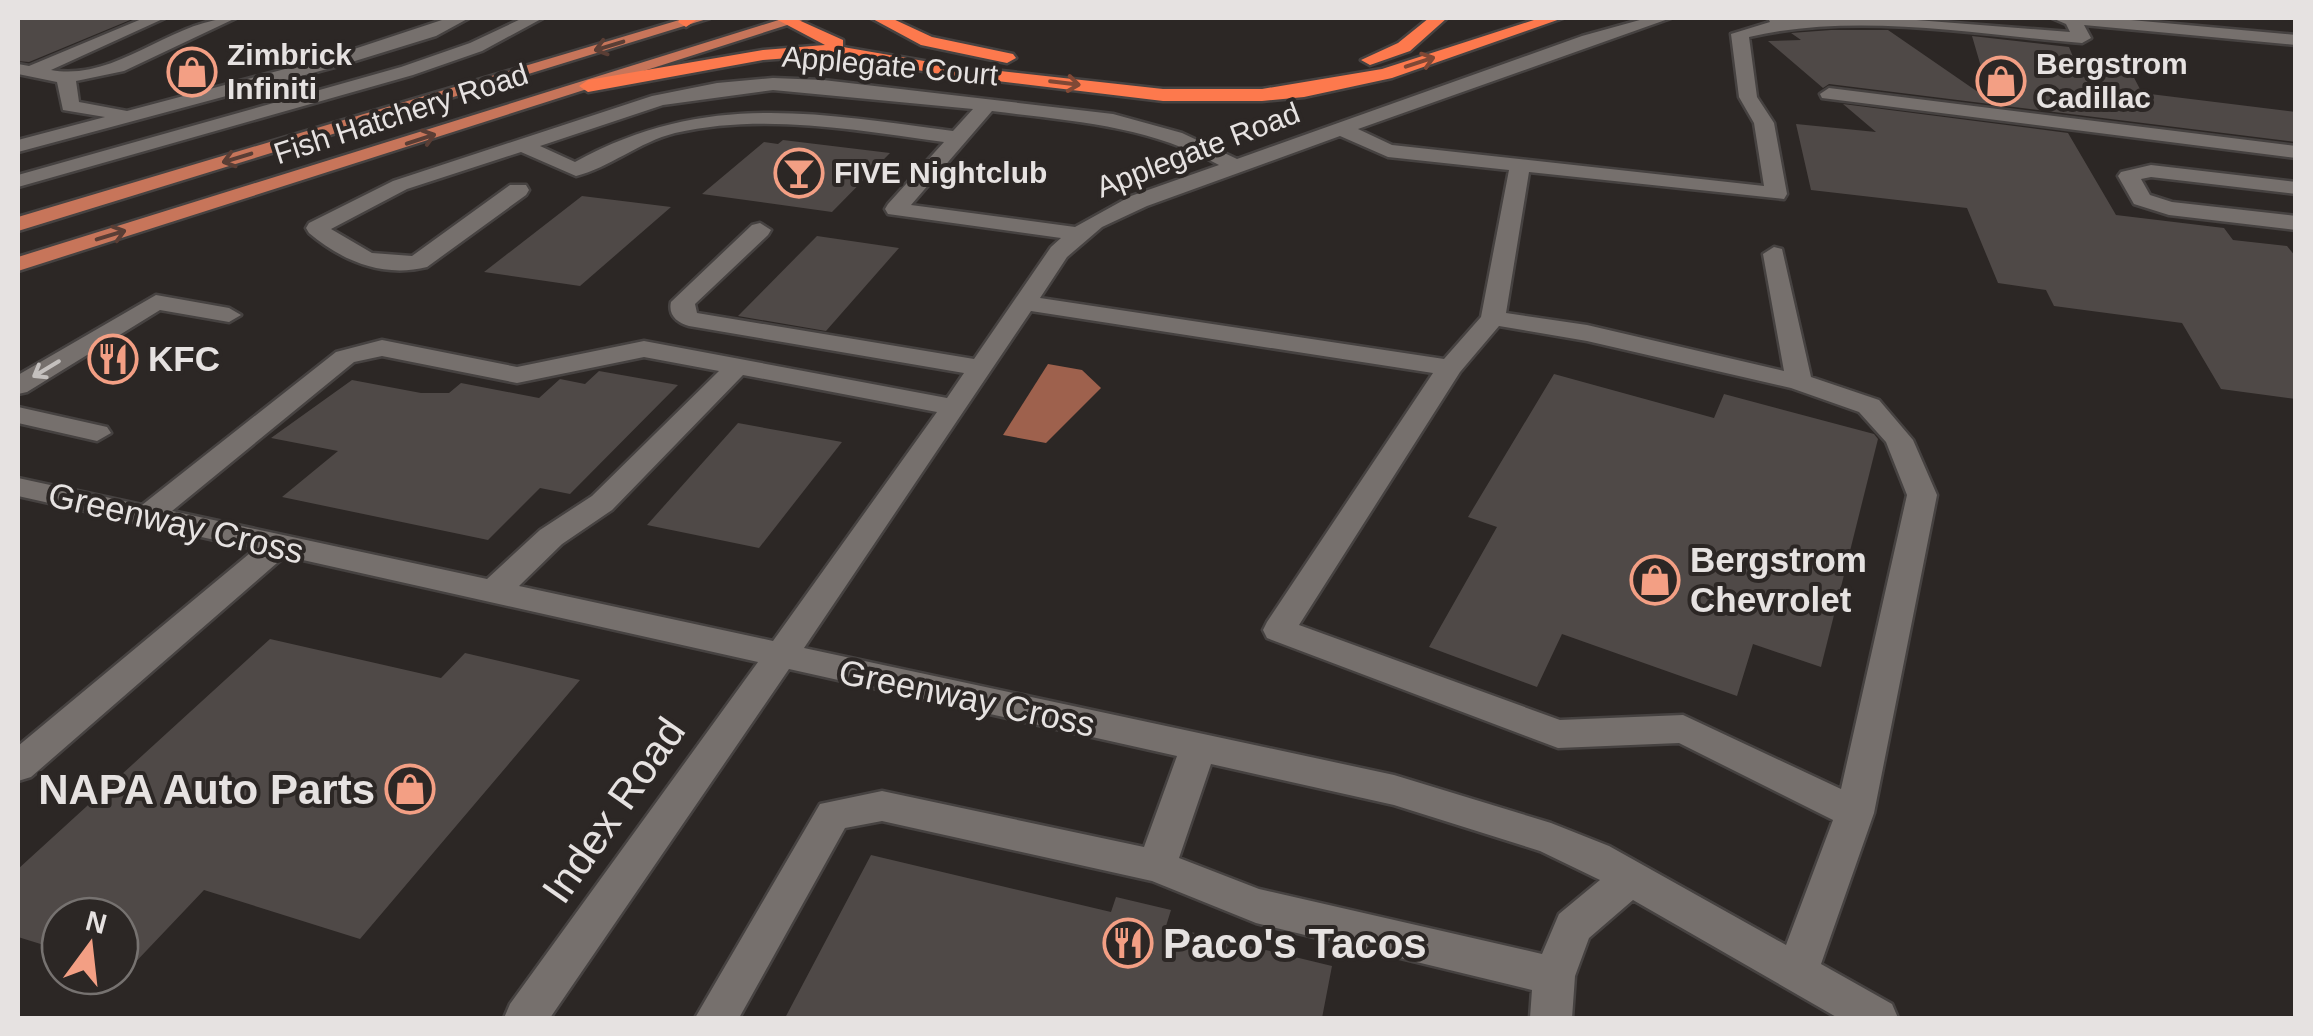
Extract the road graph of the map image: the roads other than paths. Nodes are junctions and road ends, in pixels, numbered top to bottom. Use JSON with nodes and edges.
{"nodes":[{"id":1,"x":157,"y":18,"type":"edge"},
{"id":2,"x":228,"y":18,"type":"edge"},
{"id":3,"x":461,"y":18,"type":"edge"},
{"id":4,"x":535,"y":18,"type":"edge"},
{"id":5,"x":879,"y":18,"type":"edge"},
{"id":6,"x":1438,"y":18,"type":"edge"},
{"id":7,"x":1555,"y":18,"type":"edge"},
{"id":8,"x":1663,"y":18,"type":"edge"},
{"id":9,"x":2060,"y":18,"type":"edge"},
{"id":10,"x":693,"y":19,"type":"edge"},
{"id":11,"x":790,"y":19,"type":"edge"},
{"id":12,"x":2072,"y":19,"type":"edge"},
{"id":13,"x":1780,"y":21,"type":"edge"},
{"id":14,"x":2296,"y":40,"type":"edge"},
{"id":15,"x":864,"y":54,"type":"junction"},
{"id":16,"x":25,"y":70,"type":"edge"},
{"id":17,"x":66,"y":78,"type":"junction"},
{"id":18,"x":588,"y":86,"type":"junction"},
{"id":19,"x":1829,"y":94,"type":"dead end"},
{"id":20,"x":988,"y":104,"type":"junction"},
{"id":21,"x":137,"y":115,"type":"junction"},
{"id":22,"x":1340,"y":128,"type":"junction"},
{"id":23,"x":182,"y":135,"type":"junction"},
{"id":24,"x":958,"y":138,"type":"junction"},
{"id":25,"x":520,"y":144,"type":"junction"},
{"id":26,"x":18,"y":146,"type":"edge"},
{"id":27,"x":2296,"y":152,"type":"edge"},
{"id":28,"x":1233,"y":165,"type":"junction"},
{"id":29,"x":1520,"y":165,"type":"junction"},
{"id":30,"x":18,"y":181,"type":"edge"},
{"id":31,"x":2296,"y":188,"type":"edge"},
{"id":32,"x":518,"y":190,"type":"dead end"},
{"id":33,"x":2296,"y":223,"type":"edge"},
{"id":34,"x":18,"y":224,"type":"edge"},
{"id":35,"x":760,"y":230,"type":"dead end"},
{"id":36,"x":1080,"y":234,"type":"junction"},
{"id":37,"x":1774,"y":254,"type":"dead end"},
{"id":38,"x":22,"y":263,"type":"edge"},
{"id":39,"x":1024,"y":303,"type":"junction"},
{"id":40,"x":229,"y":315,"type":"dead end"},
{"id":41,"x":1494,"y":318,"type":"junction"},
{"id":42,"x":736,"y":367,"type":"junction"},
{"id":43,"x":980,"y":368,"type":"junction"},
{"id":44,"x":1450,"y":368,"type":"junction"},
{"id":45,"x":1799,"y":382,"type":"junction"},
{"id":46,"x":18,"y":386,"type":"edge"},
{"id":47,"x":954,"y":408,"type":"junction"},
{"id":48,"x":18,"y":415,"type":"edge"},
{"id":49,"x":97,"y":432,"type":"dead end"},
{"id":50,"x":18,"y":487,"type":"edge"},
{"id":51,"x":146,"y":516,"type":"junction"},
{"id":52,"x":278,"y":546,"type":"junction"},
{"id":53,"x":492,"y":593,"type":"junction"},
{"id":54,"x":780,"y":657,"type":"junction"},
{"id":55,"x":1198,"y":748,"type":"junction"},
{"id":56,"x":18,"y":767,"type":"edge"},
{"id":57,"x":1855,"y":813,"type":"junction"},
{"id":58,"x":1157,"y":866,"type":"junction"},
{"id":59,"x":1630,"y":878,"type":"junction"},
{"id":60,"x":1797,"y":972,"type":"junction"},
{"id":61,"x":1554,"y":976,"type":"junction"},
{"id":62,"x":524,"y":1018,"type":"edge"},
{"id":63,"x":716,"y":1018,"type":"edge"},
{"id":64,"x":1551,"y":1018,"type":"edge"},
{"id":65,"x":1876,"y":1018,"type":"edge"}],
"edges":[{"from":1,"to":16,"type":"street"},
{"from":2,"to":17,"type":"street"},
{"from":3,"to":21,"type":"street"},
{"from":4,"to":23,"type":"street"},
{"from":5,"to":6,"type":"highway"},
{"from":15,"to":7,"type":"highway","one_way":true},
{"from":8,"to":22,"type":"street","name":"Applegate Road"},
{"from":9,"to":12,"type":"street"},
{"from":10,"to":34,"type":"main road","name":"Fish Hatchery Road","one_way":true},
{"from":11,"to":15,"type":"highway"},
{"from":11,"to":18,"type":"main road","name":"Fish Hatchery Road"},
{"from":12,"to":13,"type":"street"},
{"from":12,"to":14,"type":"street"},
{"from":13,"to":29,"type":"street"},
{"from":15,"to":18,"type":"highway"},
{"from":16,"to":17,"type":"street"},
{"from":17,"to":21,"type":"street"},
{"from":38,"to":18,"type":"main road","name":"Fish Hatchery Road","one_way":true},
{"from":19,"to":27,"type":"street"},
{"from":20,"to":24,"type":"street"},
{"from":20,"to":25,"type":"street","name":"Applegate Court"},
{"from":20,"to":28,"type":"street","name":"Applegate Court"},
{"from":21,"to":23,"type":"street"},
{"from":21,"to":26,"type":"street"},
{"from":22,"to":28,"type":"street","name":"Applegate Road"},
{"from":22,"to":29,"type":"street"},
{"from":23,"to":30,"type":"street"},
{"from":24,"to":25,"type":"street"},
{"from":24,"to":36,"type":"street"},
{"from":25,"to":32,"type":"street","name":"Applegate Court"},
{"from":28,"to":36,"type":"street","name":"Applegate Road"},
{"from":29,"to":41,"type":"street"},
{"from":31,"to":33,"type":"street"},
{"from":35,"to":43,"type":"street"},
{"from":36,"to":39,"type":"street","name":"Applegate Road"},
{"from":37,"to":45,"type":"street"},
{"from":39,"to":43,"type":"street","name":"Applegate Road"},
{"from":39,"to":44,"type":"street"},
{"from":40,"to":46,"type":"street","one_way":true},
{"from":41,"to":44,"type":"street"},
{"from":41,"to":45,"type":"street"},
{"from":42,"to":47,"type":"street"},
{"from":42,"to":51,"type":"street"},
{"from":42,"to":53,"type":"street"},
{"from":43,"to":47,"type":"street","name":"Applegate Road"},
{"from":44,"to":57,"type":"street"},
{"from":45,"to":57,"type":"street"},
{"from":47,"to":54,"type":"street","name":"Applegate Road"},
{"from":48,"to":49,"type":"street"},
{"from":50,"to":51,"type":"street","name":"Greenway Cross"},
{"from":51,"to":52,"type":"street","name":"Greenway Cross"},
{"from":52,"to":53,"type":"street","name":"Greenway Cross"},
{"from":52,"to":56,"type":"street"},
{"from":53,"to":54,"type":"street","name":"Greenway Cross"},
{"from":54,"to":55,"type":"street","name":"Greenway Cross"},
{"from":54,"to":62,"type":"street","name":"Index Road"},
{"from":55,"to":58,"type":"street"},
{"from":55,"to":59,"type":"street","name":"Greenway Cross"},
{"from":57,"to":60,"type":"street"},
{"from":58,"to":61,"type":"street"},
{"from":58,"to":63,"type":"street"},
{"from":59,"to":60,"type":"street","name":"Greenway Cross"},
{"from":59,"to":61,"type":"street"},
{"from":60,"to":65,"type":"street","name":"Greenway Cross"},
{"from":61,"to":64,"type":"street"}]}
